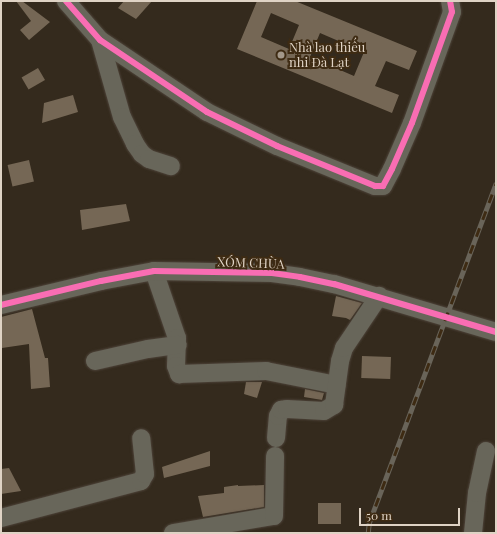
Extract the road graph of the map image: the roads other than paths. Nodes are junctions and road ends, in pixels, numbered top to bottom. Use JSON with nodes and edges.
{"nodes":[{"id":1,"x":66,"y":1,"type":"edge"},
{"id":2,"x":450,"y":1,"type":"edge"},
{"id":3,"x":100,"y":40,"type":"junction"},
{"id":4,"x":171,"y":166,"type":"dead end"},
{"id":5,"x":154,"y":272,"type":"junction"},
{"id":6,"x":379,"y":296,"type":"junction"},
{"id":7,"x":1,"y":305,"type":"edge"},
{"id":8,"x":496,"y":332,"type":"edge"},
{"id":9,"x":178,"y":345,"type":"junction"},
{"id":10,"x":95,"y":361,"type":"dead end"},
{"id":11,"x":337,"y":385,"type":"junction"},
{"id":12,"x":141,"y":438,"type":"dead end"},
{"id":13,"x":486,"y":451,"type":"dead end"},
{"id":14,"x":1,"y":518,"type":"edge"},
{"id":15,"x":173,"y":533,"type":"edge"},
{"id":16,"x":473,"y":533,"type":"edge"}],
"edges":[{"from":1,"to":3,"type":"street"},
{"from":2,"to":3,"type":"street"},
{"from":3,"to":4,"type":"street"},
{"from":5,"to":6,"type":"street","name":"XÓM CHÙA"},
{"from":5,"to":7,"type":"street","name":"XÓM CHÙA"},
{"from":5,"to":9,"type":"street"},
{"from":6,"to":8,"type":"street","name":"XÓM CHÙA"},
{"from":6,"to":11,"type":"street"},
{"from":9,"to":10,"type":"street"},
{"from":9,"to":11,"type":"street"},
{"from":11,"to":15,"type":"street"},
{"from":12,"to":14,"type":"street"},
{"from":13,"to":16,"type":"street"}]}
